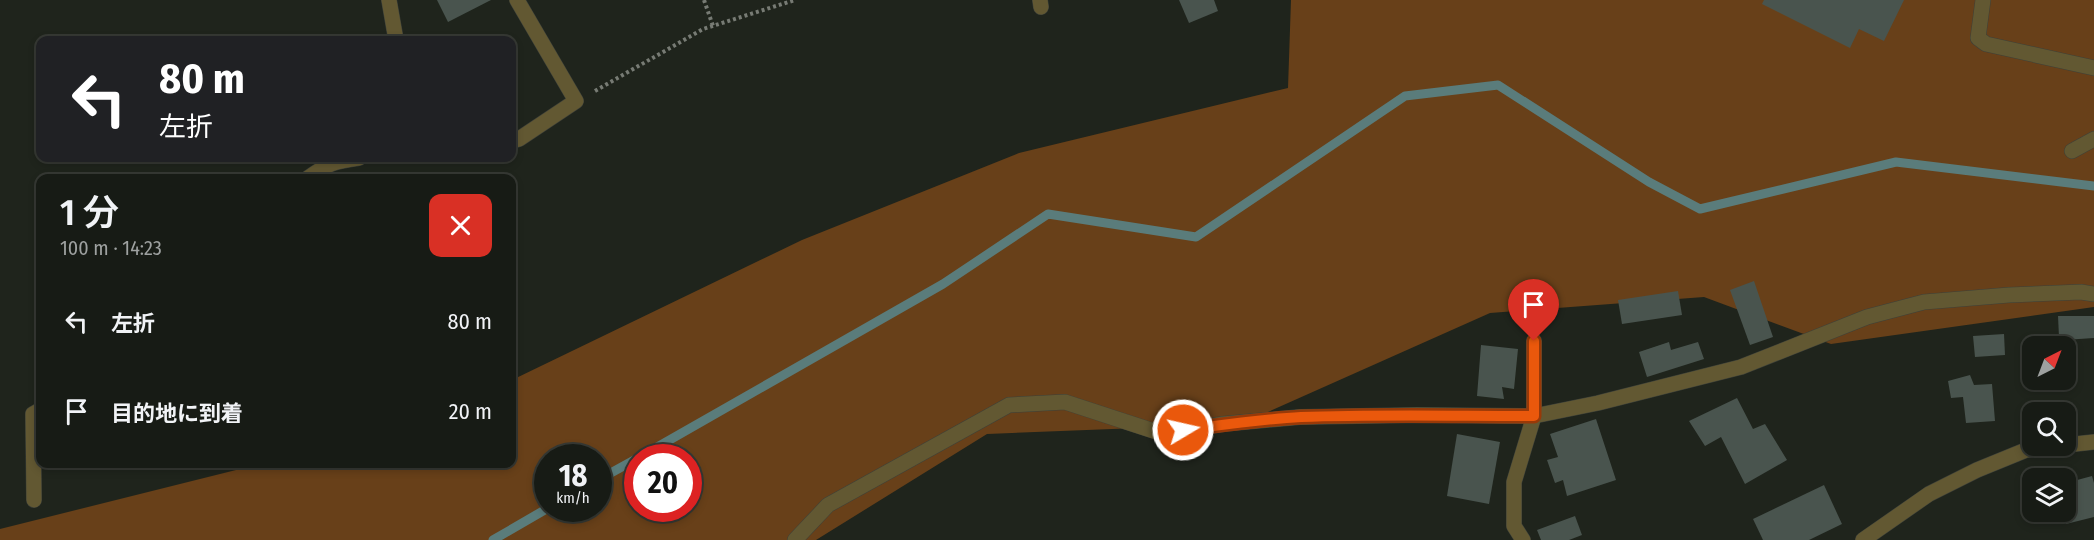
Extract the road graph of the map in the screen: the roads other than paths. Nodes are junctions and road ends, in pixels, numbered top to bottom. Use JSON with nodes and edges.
{"nodes":[{"id":1,"x":389,"y":0,"type":"edge"},
{"id":2,"x":517,"y":0,"type":"edge"},
{"id":3,"x":1983,"y":0,"type":"edge"},
{"id":4,"x":395,"y":36,"type":"edge"},
{"id":5,"x":2094,"y":68,"type":"edge"},
{"id":6,"x":2094,"y":139,"type":"edge"},
{"id":7,"x":516,"y":140,"type":"edge"},
{"id":8,"x":2072,"y":151,"type":"dead end"},
{"id":9,"x":336,"y":162,"type":"edge"},
{"id":10,"x":313,"y":174,"type":"edge"},
{"id":11,"x":2094,"y":294,"type":"edge"},
{"id":12,"x":1534,"y":341,"type":"dead end"},
{"id":13,"x":36,"y":412,"type":"edge"},
{"id":14,"x":1534,"y":416,"type":"junction"},
{"id":15,"x":2094,"y":442,"type":"edge"},
{"id":16,"x":2076,"y":444,"type":"edge"},
{"id":17,"x":2022,"y":452,"type":"edge"},
{"id":18,"x":33,"y":500,"type":"dead end"},
{"id":19,"x":795,"y":540,"type":"edge"},
{"id":20,"x":1523,"y":540,"type":"edge"},
{"id":21,"x":1863,"y":540,"type":"edge"}],
"edges":[{"from":1,"to":4,"type":"street"},
{"from":2,"to":7,"type":"street"},
{"from":3,"to":5,"type":"street"},
{"from":6,"to":8,"type":"street"},
{"from":9,"to":10,"type":"street"},
{"from":11,"to":14,"type":"street"},
{"from":12,"to":14,"type":"street"},
{"from":13,"to":18,"type":"street"},
{"from":14,"to":19,"type":"street"},
{"from":14,"to":20,"type":"street"},
{"from":15,"to":16,"type":"street"},
{"from":17,"to":21,"type":"street"}]}
